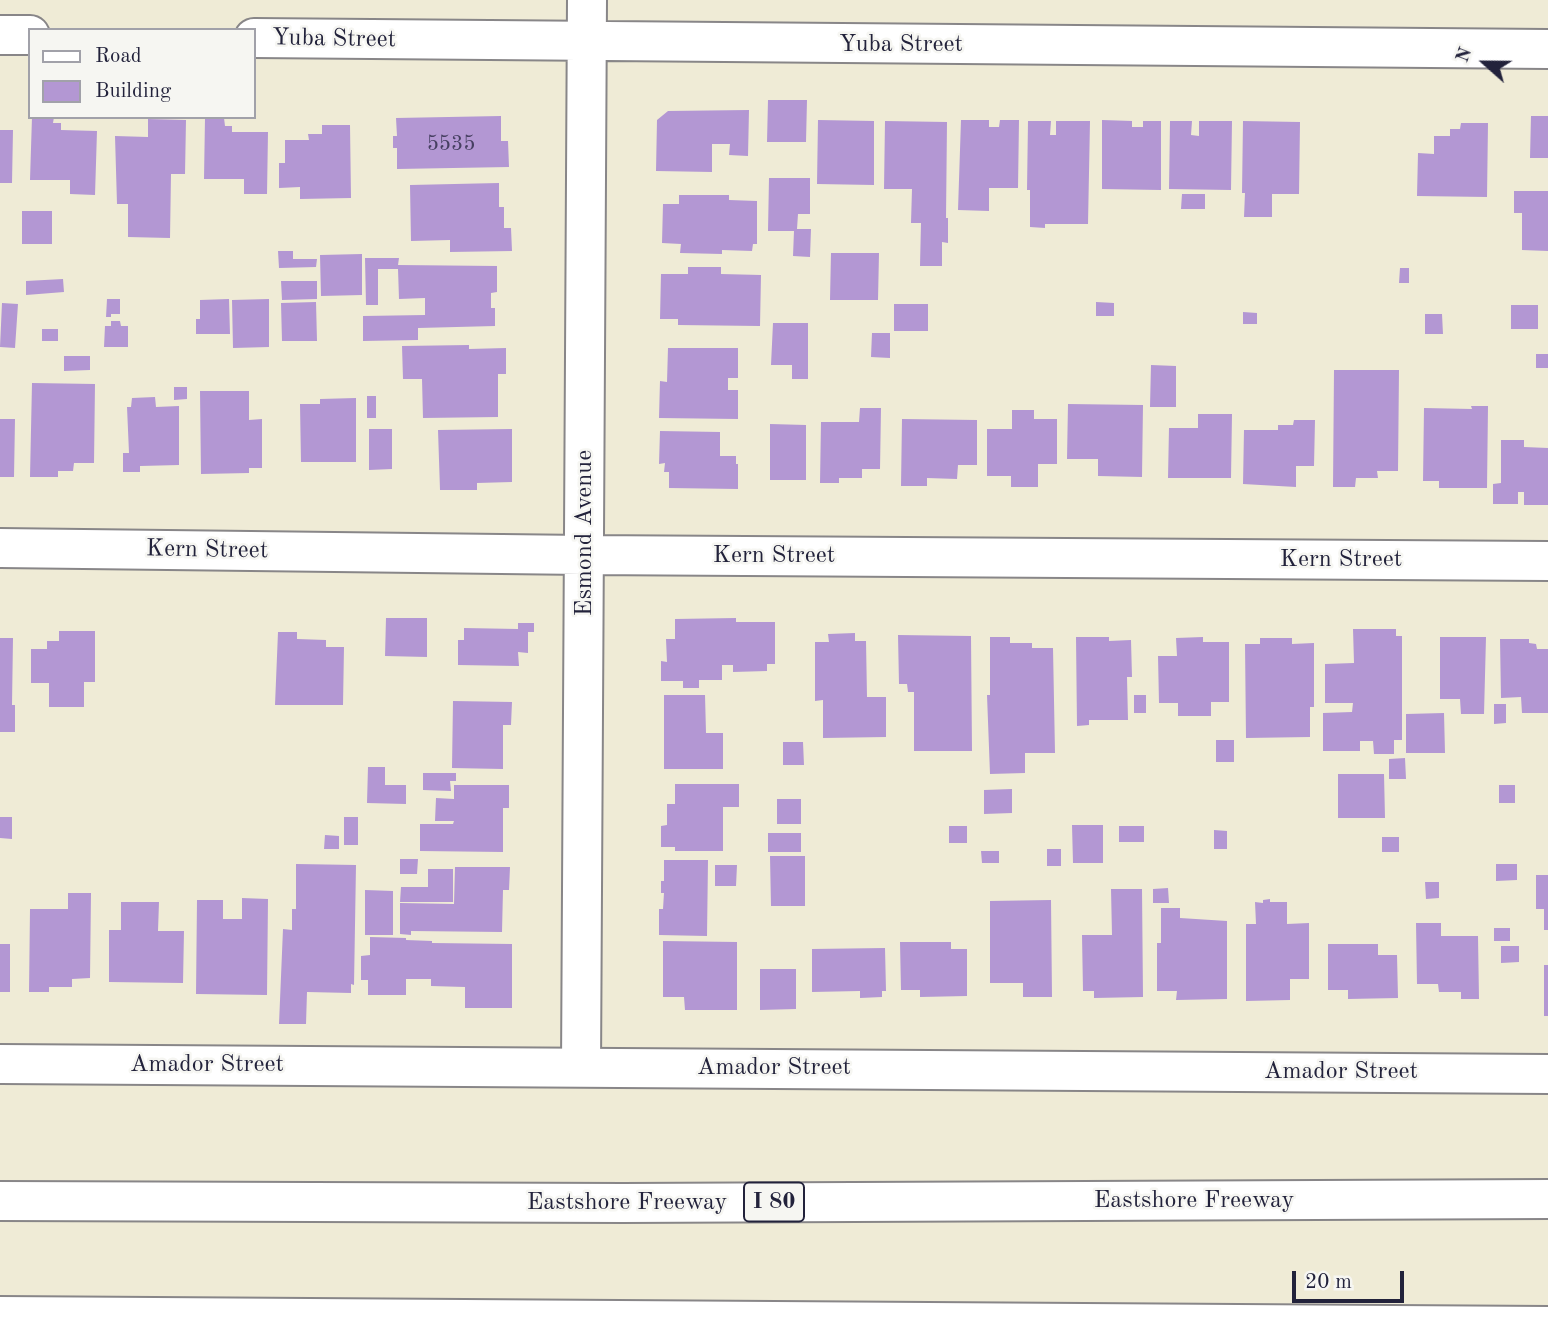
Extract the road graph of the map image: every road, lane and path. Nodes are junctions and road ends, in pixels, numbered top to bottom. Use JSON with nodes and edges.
{"nodes":[{"id":1,"x":587,"y":0,"type":"edge"},
{"id":2,"x":0,"y":35,"type":"edge"},
{"id":3,"x":28,"y":36,"type":"edge"},
{"id":4,"x":256,"y":38,"type":"edge"},
{"id":5,"x":588,"y":42,"type":"junction"},
{"id":6,"x":1548,"y":49,"type":"edge"},
{"id":7,"x":0,"y":548,"type":"edge"},
{"id":8,"x":585,"y":555,"type":"junction"},
{"id":9,"x":1548,"y":561,"type":"edge"},
{"id":10,"x":0,"y":1064,"type":"edge"},
{"id":11,"x":581,"y":1067,"type":"junction"},
{"id":12,"x":1548,"y":1074,"type":"edge"},
{"id":13,"x":1548,"y":1199,"type":"edge"},
{"id":14,"x":0,"y":1201,"type":"edge"},
{"id":15,"x":0,"y":1316,"type":"edge"},
{"id":16,"x":1548,"y":1326,"type":"edge"}],
"edges":[{"from":1,"to":5,"type":"main road","name":"Esmond Avenue"},
{"from":2,"to":3,"type":"main road"},
{"from":4,"to":5,"type":"main road","name":"Yuba Street"},
{"from":5,"to":6,"type":"main road","name":"Yuba Street"},
{"from":5,"to":8,"type":"main road","name":"Esmond Avenue"},
{"from":7,"to":8,"type":"main road","name":"Kern Street"},
{"from":8,"to":9,"type":"main road","name":"Kern Street"},
{"from":8,"to":11,"type":"main road","name":"Esmond Avenue"},
{"from":10,"to":11,"type":"main road","name":"Amador Street"},
{"from":11,"to":12,"type":"main road","name":"Amador Street"},
{"from":13,"to":14,"type":"main road","name":"Eastshore Freeway","number":"I 80"},
{"from":15,"to":16,"type":"main road"}]}
